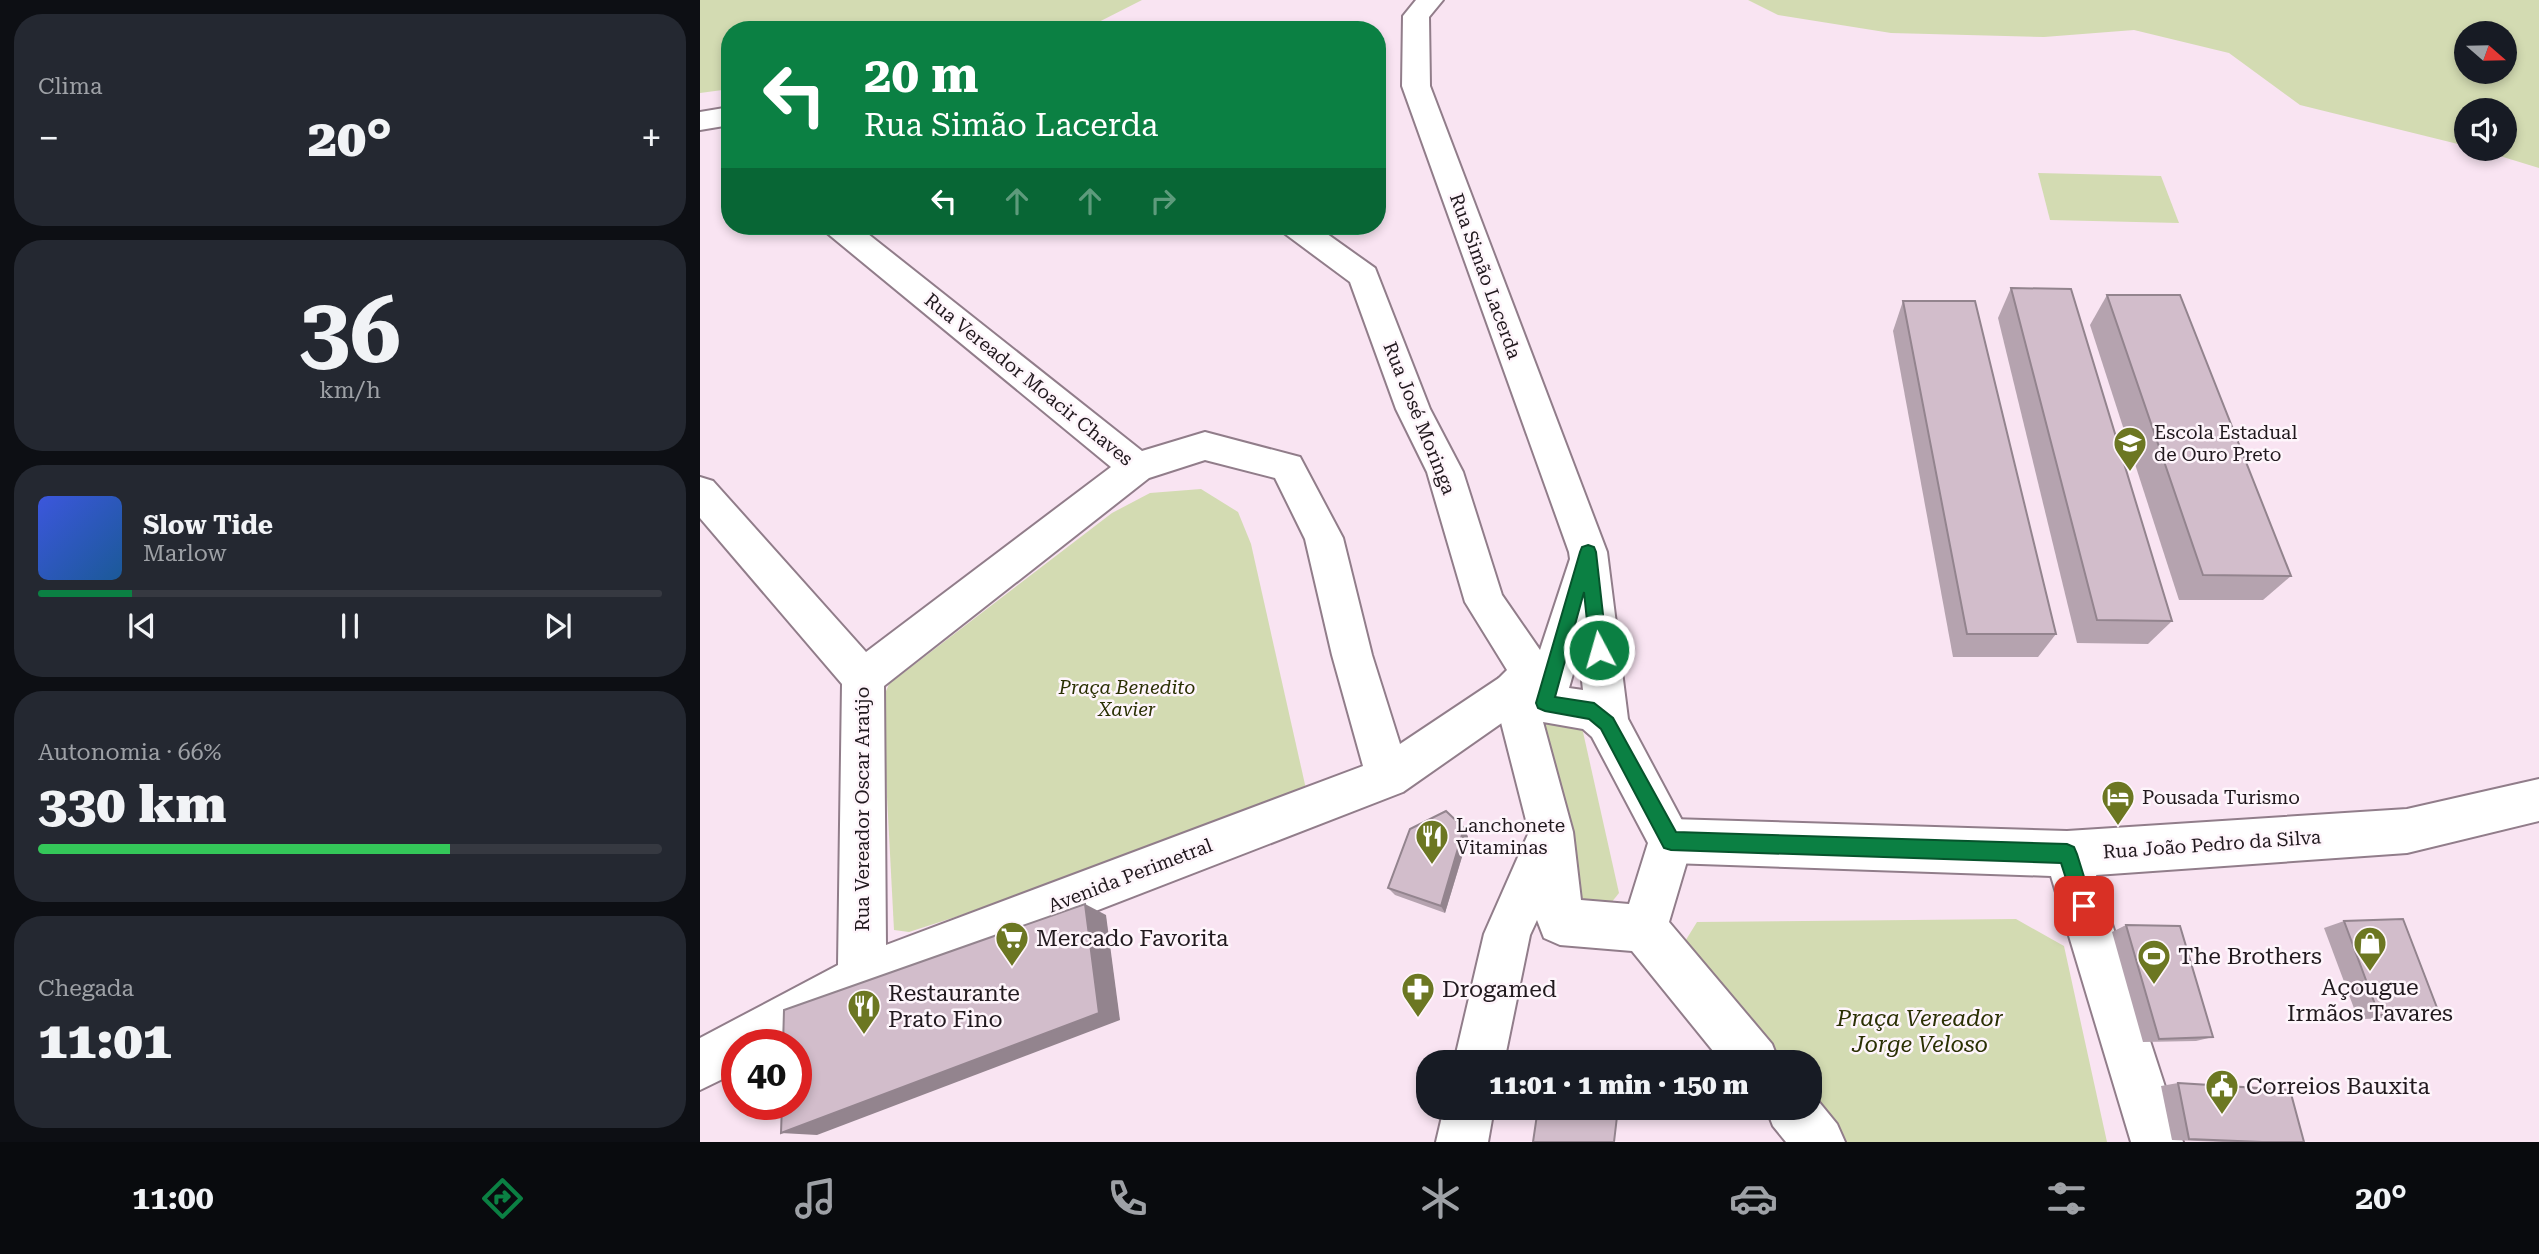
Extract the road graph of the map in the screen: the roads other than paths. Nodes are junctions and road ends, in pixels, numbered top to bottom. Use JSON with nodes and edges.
{"nodes":[{"id":1,"x":1430,"y":0,"type":"edge"},
{"id":2,"x":721,"y":118,"type":"edge"},
{"id":3,"x":700,"y":121,"type":"edge"},
{"id":4,"x":849,"y":235,"type":"edge"},
{"id":5,"x":1307,"y":235,"type":"edge"},
{"id":6,"x":1137,"y":467,"type":"junction"},
{"id":7,"x":700,"y":492,"type":"edge"},
{"id":8,"x":1588,"y":552,"type":"junction"},
{"id":9,"x":863,"y":678,"type":"junction"},
{"id":10,"x":1530,"y":689,"type":"junction"},
{"id":11,"x":1607,"y":723,"type":"junction"},
{"id":12,"x":1388,"y":777,"type":"junction"},
{"id":13,"x":2539,"y":800,"type":"edge"},
{"id":14,"x":1551,"y":832,"type":"junction"},
{"id":15,"x":1671,"y":841,"type":"junction"},
{"id":16,"x":2067,"y":854,"type":"junction"},
{"id":17,"x":1560,"y":922,"type":"junction"},
{"id":18,"x":1644,"y":928,"type":"junction"},
{"id":19,"x":1507,"y":934,"type":"junction"},
{"id":20,"x":862,"y":978,"type":"junction"},
{"id":21,"x":767,"y":1029,"type":"edge"},
{"id":22,"x":1482,"y":1050,"type":"edge"},
{"id":23,"x":1744,"y":1050,"type":"edge"},
{"id":24,"x":721,"y":1054,"type":"edge"},
{"id":25,"x":700,"y":1065,"type":"edge"},
{"id":26,"x":1467,"y":1120,"type":"edge"},
{"id":27,"x":1801,"y":1120,"type":"edge"},
{"id":28,"x":1462,"y":1142,"type":"edge"},
{"id":29,"x":1819,"y":1142,"type":"edge"},
{"id":30,"x":2157,"y":1142,"type":"edge"}],
"edges":[{"from":1,"to":8,"type":"street","name":"Rua Simão Lacerda"},
{"from":2,"to":3,"type":"street"},
{"from":4,"to":6,"type":"street","name":"Rua Vereador Moacir Chaves"},
{"from":5,"to":10,"type":"street","name":"Rua José Moringa"},
{"from":6,"to":9,"type":"street"},
{"from":6,"to":12,"type":"street","name":"Rua Vereador Moacir Chaves"},
{"from":7,"to":9,"type":"street","name":"Rua Vereador Oscar Araújo"},
{"from":8,"to":10,"type":"street"},
{"from":8,"to":11,"type":"street","name":"Rua Simão Lacerda"},
{"from":9,"to":20,"type":"street","name":"Rua Vereador Oscar Araújo"},
{"from":10,"to":11,"type":"street"},
{"from":10,"to":12,"type":"street","name":"Avenida Perimetral"},
{"from":10,"to":14,"type":"street"},
{"from":11,"to":15,"type":"street"},
{"from":12,"to":20,"type":"street","name":"Avenida Perimetral"},
{"from":13,"to":16,"type":"street","name":"Rua João Pedro da Silva"},
{"from":14,"to":17,"type":"street"},
{"from":14,"to":19,"type":"street"},
{"from":15,"to":16,"type":"street","name":"Rua João Pedro da Silva"},
{"from":15,"to":18,"type":"street"},
{"from":16,"to":30,"type":"street"},
{"from":17,"to":18,"type":"street"},
{"from":17,"to":19,"type":"street"},
{"from":18,"to":23,"type":"street"},
{"from":19,"to":22,"type":"street"},
{"from":20,"to":21,"type":"street","name":"Avenida Perimetral"},
{"from":24,"to":25,"type":"street","name":"Avenida Perimetral"},
{"from":26,"to":28,"type":"street"},
{"from":27,"to":29,"type":"street"}]}
